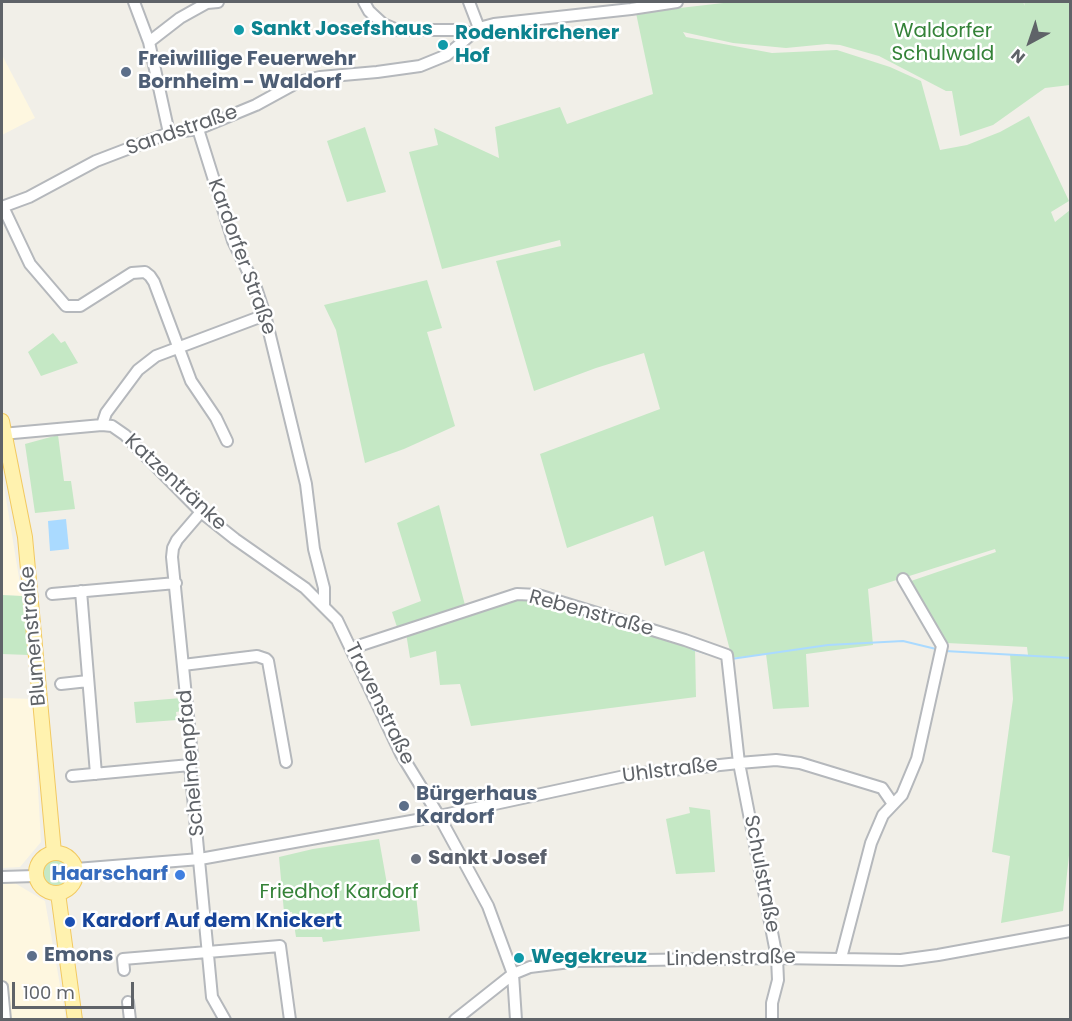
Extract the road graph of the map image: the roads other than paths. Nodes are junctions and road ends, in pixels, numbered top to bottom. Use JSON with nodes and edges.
{"nodes":[{"id":1,"x":134,"y":2,"type":"edge"},
{"id":2,"x":211,"y":2,"type":"edge"},
{"id":3,"x":364,"y":2,"type":"edge"},
{"id":4,"x":469,"y":2,"type":"edge"},
{"id":5,"x":677,"y":2,"type":"edge"},
{"id":6,"x":475,"y":31,"type":"junction"},
{"id":7,"x":149,"y":42,"type":"junction"},
{"id":8,"x":198,"y":129,"type":"junction"},
{"id":9,"x":169,"y":133,"type":"junction"},
{"id":10,"x":2,"y":207,"type":"edge"},
{"id":11,"x":265,"y":315,"type":"junction"},
{"id":12,"x":179,"y":347,"type":"junction"},
{"id":13,"x":102,"y":425,"type":"junction"},
{"id":14,"x":2,"y":430,"type":"edge"},
{"id":15,"x":226,"y":441,"type":"dead end"},
{"id":16,"x":201,"y":512,"type":"junction"},
{"id":17,"x":903,"y":579,"type":"dead end"},
{"id":18,"x":176,"y":583,"type":"junction"},
{"id":19,"x":81,"y":591,"type":"junction"},
{"id":20,"x":52,"y":594,"type":"dead end"},
{"id":21,"x":324,"y":605,"type":"junction"},
{"id":22,"x":352,"y":648,"type":"junction"},
{"id":23,"x":727,"y":658,"type":"joint"},
{"id":24,"x":183,"y":665,"type":"junction"},
{"id":25,"x":88,"y":681,"type":"junction"},
{"id":26,"x":61,"y":684,"type":"dead end"},
{"id":27,"x":286,"y":762,"type":"dead end"},
{"id":28,"x":739,"y":763,"type":"junction"},
{"id":29,"x":190,"y":765,"type":"junction"},
{"id":30,"x":96,"y":774,"type":"junction"},
{"id":31,"x":72,"y":776,"type":"dead end"},
{"id":32,"x":893,"y":804,"type":"junction"},
{"id":33,"x":439,"y":816,"type":"junction"},
{"id":34,"x":54,"y":853,"type":"junction"},
{"id":35,"x":200,"y":859,"type":"junction"},
{"id":36,"x":76,"y":868,"type":"junction"},
{"id":37,"x":35,"y":876,"type":"junction"},
{"id":38,"x":2,"y":877,"type":"edge"},
{"id":39,"x":58,"y":893,"type":"junction"},
{"id":40,"x":1071,"y":931,"type":"edge"},
{"id":41,"x":208,"y":953,"type":"junction"},
{"id":42,"x":777,"y":958,"type":"junction"},
{"id":43,"x":841,"y":958,"type":"junction"},
{"id":44,"x":124,"y":970,"type":"dead end"},
{"id":45,"x":513,"y":974,"type":"junction"},
{"id":46,"x":2,"y":987,"type":"edge"},
{"id":47,"x":128,"y":1002,"type":"dead end"},
{"id":48,"x":5,"y":1020,"type":"edge"},
{"id":49,"x":75,"y":1020,"type":"edge"},
{"id":50,"x":129,"y":1020,"type":"edge"},
{"id":51,"x":225,"y":1020,"type":"edge"},
{"id":52,"x":290,"y":1020,"type":"edge"},
{"id":53,"x":455,"y":1020,"type":"edge"},
{"id":54,"x":516,"y":1020,"type":"edge"},
{"id":55,"x":772,"y":1020,"type":"edge"}],
"edges":[{"from":1,"to":7,"type":"street"},
{"from":2,"to":7,"type":"street"},
{"from":3,"to":6,"type":"street"},
{"from":4,"to":6,"type":"street"},
{"from":5,"to":6,"type":"street"},
{"from":6,"to":8,"type":"street","name":"Sandstraße"},
{"from":7,"to":9,"type":"street"},
{"from":8,"to":9,"type":"street","name":"Sandstraße"},
{"from":8,"to":11,"type":"street","name":"Kardorfer Straße"},
{"from":9,"to":10,"type":"street","name":"Sandstraße"},
{"from":10,"to":12,"type":"street"},
{"from":11,"to":12,"type":"street"},
{"from":11,"to":21,"type":"street","name":"Kardorfer Straße"},
{"from":12,"to":13,"type":"street"},
{"from":12,"to":15,"type":"street"},
{"from":13,"to":14,"type":"street","name":"Katzentränke"},
{"from":13,"to":16,"type":"street","name":"Katzentränke"},
{"from":14,"to":34,"type":"main road","name":"Blumenstraße"},
{"from":16,"to":18,"type":"street","name":"Schelmenpfad"},
{"from":16,"to":21,"type":"street","name":"Katzentränke"},
{"from":17,"to":32,"type":"street"},
{"from":18,"to":19,"type":"street"},
{"from":18,"to":24,"type":"street","name":"Schelmenpfad"},
{"from":19,"to":20,"type":"street"},
{"from":19,"to":25,"type":"street"},
{"from":21,"to":22,"type":"street","name":"Travenstraße"},
{"from":22,"to":23,"type":"street","name":"Rebenstraße"},
{"from":22,"to":33,"type":"street","name":"Travenstraße"},
{"from":23,"to":28,"type":"street","name":"Schulstraße"},
{"from":24,"to":27,"type":"street"},
{"from":24,"to":29,"type":"street","name":"Schelmenpfad"},
{"from":25,"to":26,"type":"street"},
{"from":25,"to":30,"type":"street"},
{"from":28,"to":32,"type":"street","name":"Uhlstraße"},
{"from":28,"to":33,"type":"street","name":"Uhlstraße"},
{"from":28,"to":42,"type":"street","name":"Schulstraße"},
{"from":29,"to":30,"type":"street"},
{"from":29,"to":35,"type":"street","name":"Schelmenpfad"},
{"from":30,"to":31,"type":"street"},
{"from":32,"to":43,"type":"street"},
{"from":33,"to":35,"type":"street","name":"Uhlstraße"},
{"from":33,"to":45,"type":"street","name":"Travenstraße"},
{"from":34,"to":36,"type":"main road"},
{"from":34,"to":37,"type":"main road"},
{"from":35,"to":36,"type":"street","name":"Uhlstraße"},
{"from":35,"to":41,"type":"street","name":"Schelmenpfad"},
{"from":36,"to":39,"type":"main road"},
{"from":37,"to":38,"type":"street"},
{"from":37,"to":39,"type":"main road"},
{"from":39,"to":49,"type":"main road"},
{"from":40,"to":43,"type":"street","name":"Lindenstraße"},
{"from":41,"to":44,"type":"street"},
{"from":41,"to":51,"type":"street","name":"Schelmenpfad"},
{"from":41,"to":52,"type":"street"},
{"from":42,"to":43,"type":"street","name":"Lindenstraße"},
{"from":42,"to":45,"type":"street","name":"Lindenstraße"},
{"from":42,"to":55,"type":"street","name":"Schulstraße"},
{"from":45,"to":53,"type":"street","name":"Lindenstraße"},
{"from":45,"to":54,"type":"street","name":"Travenstraße"},
{"from":46,"to":48,"type":"street"},
{"from":47,"to":50,"type":"street"}]}
